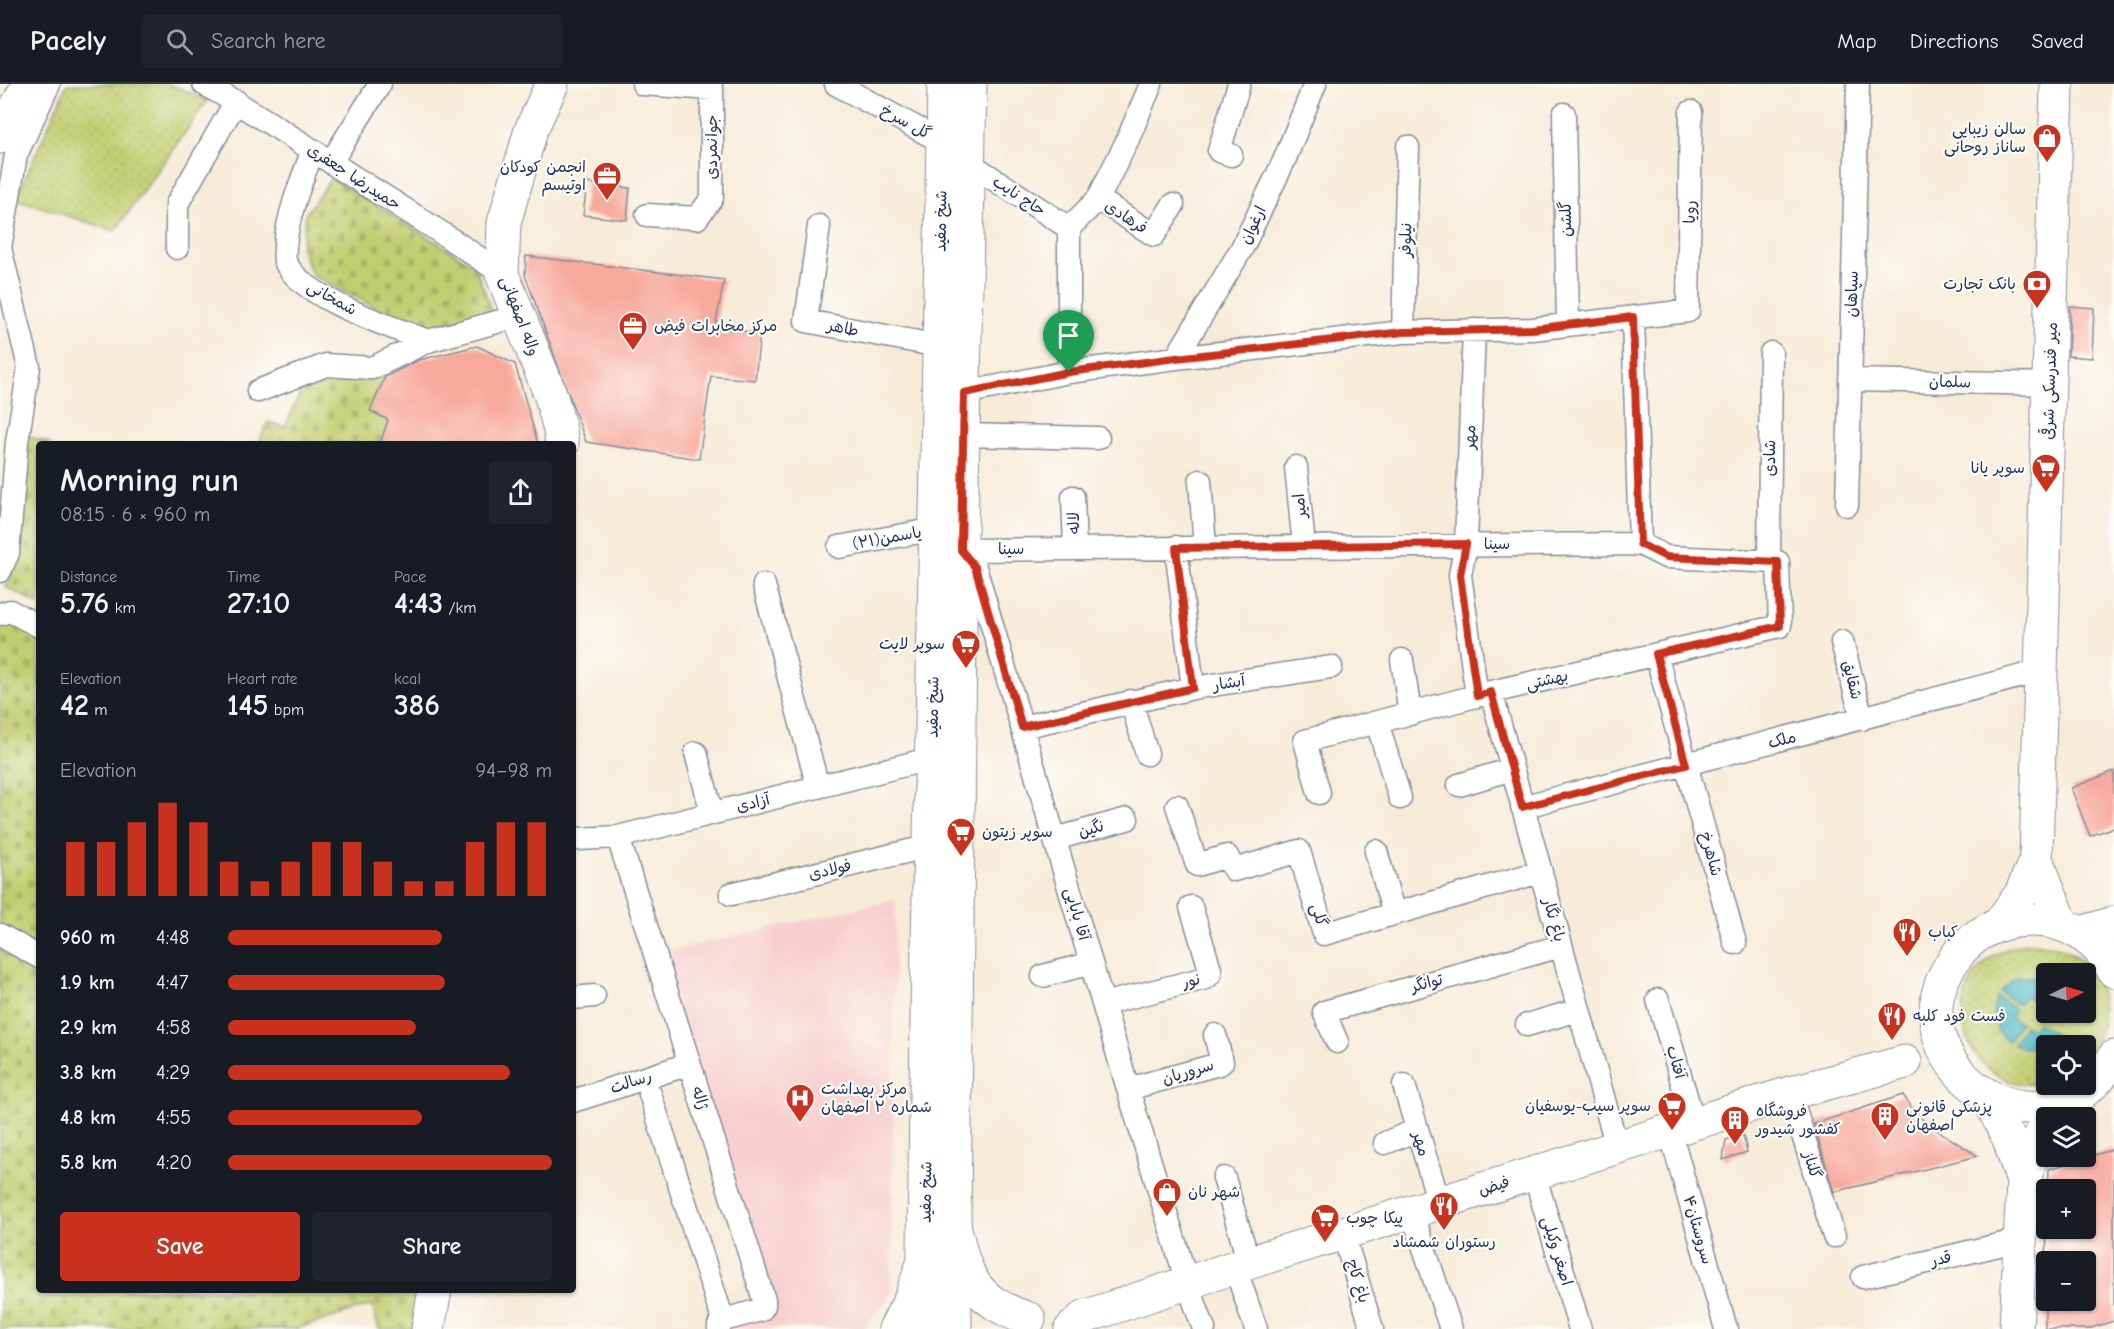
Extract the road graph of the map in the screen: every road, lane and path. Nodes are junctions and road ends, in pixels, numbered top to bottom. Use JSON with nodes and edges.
{"nodes":[{"id":1,"x":29,"y":84,"type":"edge"},
{"id":2,"x":49,"y":84,"type":"edge"},
{"id":3,"x":204,"y":84,"type":"edge"},
{"id":4,"x":552,"y":84,"type":"edge"},
{"id":5,"x":643,"y":84,"type":"edge"},
{"id":6,"x":836,"y":84,"type":"edge"},
{"id":7,"x":944,"y":84,"type":"edge"},
{"id":8,"x":970,"y":84,"type":"edge"},
{"id":9,"x":1151,"y":84,"type":"edge"},
{"id":10,"x":1239,"y":84,"type":"edge"},
{"id":11,"x":1315,"y":84,"type":"edge"},
{"id":12,"x":1858,"y":84,"type":"edge"},
{"id":13,"x":2057,"y":84,"type":"edge"},
{"id":14,"x":378,"y":85,"type":"edge"},
{"id":15,"x":236,"y":101,"type":"junction"},
{"id":16,"x":1691,"y":112,"type":"dead end"},
{"id":17,"x":1564,"y":114,"type":"dead end"},
{"id":18,"x":0,"y":137,"type":"edge"},
{"id":19,"x":944,"y":143,"type":"junction"},
{"id":20,"x":1408,"y":147,"type":"dead end"},
{"id":21,"x":1231,"y":155,"type":"dead end"},
{"id":22,"x":322,"y":156,"type":"junction"},
{"id":23,"x":969,"y":163,"type":"junction"},
{"id":24,"x":1098,"y":199,"type":"junction"},
{"id":25,"x":1173,"y":205,"type":"dead end"},
{"id":26,"x":647,"y":215,"type":"dead end"},
{"id":27,"x":819,"y":226,"type":"dead end"},
{"id":28,"x":1069,"y":228,"type":"junction"},
{"id":29,"x":177,"y":248,"type":"dead end"},
{"id":30,"x":502,"y":274,"type":"junction"},
{"id":31,"x":518,"y":316,"type":"junction"},
{"id":32,"x":1633,"y":317,"type":"junction"},
{"id":33,"x":1568,"y":324,"type":"junction"},
{"id":34,"x":1474,"y":330,"type":"junction"},
{"id":35,"x":1403,"y":332,"type":"junction"},
{"id":36,"x":428,"y":341,"type":"junction"},
{"id":37,"x":939,"y":346,"type":"junction"},
{"id":38,"x":1771,"y":353,"type":"dead end"},
{"id":39,"x":1176,"y":358,"type":"junction"},
{"id":40,"x":1069,"y":372,"type":"junction"},
{"id":41,"x":1850,"y":380,"type":"junction"},
{"id":42,"x":2050,"y":384,"type":"junction"},
{"id":43,"x":258,"y":392,"type":"dead end"},
{"id":44,"x":964,"y":393,"type":"junction"},
{"id":45,"x":963,"y":435,"type":"junction"},
{"id":46,"x":1098,"y":438,"type":"dead end"},
{"id":47,"x":562,"y":441,"type":"edge"},
{"id":48,"x":1296,"y":467,"type":"dead end"},
{"id":49,"x":1200,"y":481,"type":"dead end"},
{"id":50,"x":1073,"y":497,"type":"dead end"},
{"id":51,"x":1847,"y":505,"type":"dead end"},
{"id":52,"x":936,"y":529,"type":"junction"},
{"id":53,"x":1466,"y":544,"type":"junction"},
{"id":54,"x":1640,"y":544,"type":"junction"},
{"id":55,"x":1304,"y":546,"type":"junction"},
{"id":56,"x":839,"y":547,"type":"dead end"},
{"id":57,"x":1205,"y":547,"type":"junction"},
{"id":58,"x":1075,"y":548,"type":"junction"},
{"id":59,"x":1176,"y":548,"type":"junction"},
{"id":60,"x":961,"y":550,"type":"junction"},
{"id":61,"x":4,"y":562,"type":"edge"},
{"id":62,"x":1773,"y":562,"type":"junction"},
{"id":63,"x":764,"y":585,"type":"dead end"},
{"id":64,"x":0,"y":614,"type":"edge"},
{"id":65,"x":36,"y":624,"type":"edge"},
{"id":66,"x":1842,"y":642,"type":"dead end"},
{"id":67,"x":1656,"y":654,"type":"junction"},
{"id":68,"x":1402,"y":660,"type":"dead end"},
{"id":69,"x":1331,"y":667,"type":"dead end"},
{"id":70,"x":2041,"y":671,"type":"junction"},
{"id":71,"x":1193,"y":688,"type":"junction"},
{"id":72,"x":1484,"y":694,"type":"junction"},
{"id":73,"x":1131,"y":701,"type":"junction"},
{"id":74,"x":1410,"y":714,"type":"junction"},
{"id":75,"x":1862,"y":719,"type":"junction"},
{"id":76,"x":1377,"y":722,"type":"junction"},
{"id":77,"x":1022,"y":727,"type":"junction"},
{"id":78,"x":696,"y":753,"type":"dead end"},
{"id":79,"x":1147,"y":754,"type":"dead end"},
{"id":80,"x":933,"y":758,"type":"junction"},
{"id":81,"x":1686,"y":765,"type":"junction"},
{"id":82,"x":1512,"y":769,"type":"junction"},
{"id":83,"x":1459,"y":785,"type":"dead end"},
{"id":84,"x":818,"y":787,"type":"junction"},
{"id":85,"x":1319,"y":793,"type":"dead end"},
{"id":86,"x":1400,"y":798,"type":"dead end"},
{"id":87,"x":1177,"y":806,"type":"dead end"},
{"id":88,"x":1522,"y":807,"type":"junction"},
{"id":89,"x":712,"y":813,"type":"junction"},
{"id":90,"x":1127,"y":819,"type":"dead end"},
{"id":91,"x":618,"y":837,"type":"junction"},
{"id":92,"x":576,"y":839,"type":"edge"},
{"id":93,"x":1055,"y":839,"type":"junction"},
{"id":94,"x":930,"y":846,"type":"junction"},
{"id":95,"x":1376,"y":851,"type":"dead end"},
{"id":96,"x":2036,"y":859,"type":"junction"},
{"id":97,"x":1540,"y":872,"type":"junction"},
{"id":98,"x":731,"y":894,"type":"dead end"},
{"id":99,"x":1191,"y":907,"type":"dead end"},
{"id":100,"x":1394,"y":914,"type":"junction"},
{"id":101,"x":2114,"y":923,"type":"edge"},
{"id":102,"x":1999,"y":924,"type":"junction"},
{"id":103,"x":2071,"y":929,"type":"junction"},
{"id":104,"x":942,"y":934,"type":"junction"},
{"id":105,"x":0,"y":935,"type":"edge"},
{"id":106,"x":1735,"y":943,"type":"dead end"},
{"id":107,"x":1561,"y":946,"type":"junction"},
{"id":108,"x":36,"y":955,"type":"edge"},
{"id":109,"x":1091,"y":963,"type":"junction"},
{"id":110,"x":2114,"y":971,"type":"edge"},
{"id":111,"x":1043,"y":976,"type":"dead end"},
{"id":112,"x":942,"y":986,"type":"junction"},
{"id":113,"x":1658,"y":1000,"type":"dead end"},
{"id":114,"x":1103,"y":1004,"type":"junction"},
{"id":115,"x":1937,"y":1004,"type":"junction"},
{"id":116,"x":1578,"y":1010,"type":"junction"},
{"id":117,"x":1527,"y":1024,"type":"dead end"},
{"id":118,"x":1215,"y":1035,"type":"dead end"},
{"id":119,"x":1337,"y":1042,"type":"dead end"},
{"id":120,"x":2114,"y":1057,"type":"edge"},
{"id":121,"x":1905,"y":1062,"type":"junction"},
{"id":122,"x":689,"y":1064,"type":"junction"},
{"id":123,"x":1404,"y":1085,"type":"dead end"},
{"id":124,"x":1128,"y":1089,"type":"junction"},
{"id":125,"x":1979,"y":1091,"type":"junction"},
{"id":126,"x":1790,"y":1093,"type":"junction"},
{"id":127,"x":650,"y":1094,"type":"dead end"},
{"id":128,"x":576,"y":1100,"type":"edge"},
{"id":129,"x":2036,"y":1107,"type":"edge"},
{"id":130,"x":2063,"y":1107,"type":"edge"},
{"id":131,"x":1682,"y":1127,"type":"junction"},
{"id":132,"x":1417,"y":1130,"type":"junction"},
{"id":133,"x":1385,"y":1143,"type":"dead end"},
{"id":134,"x":2036,"y":1143,"type":"edge"},
{"id":135,"x":1617,"y":1147,"type":"junction"},
{"id":136,"x":1534,"y":1173,"type":"junction"},
{"id":137,"x":1224,"y":1178,"type":"dead end"},
{"id":138,"x":2023,"y":1182,"type":"junction"},
{"id":139,"x":1425,"y":1207,"type":"junction"},
{"id":140,"x":954,"y":1224,"type":"junction"},
{"id":141,"x":1343,"y":1233,"type":"junction"},
{"id":142,"x":1834,"y":1236,"type":"dead end"},
{"id":143,"x":2020,"y":1240,"type":"junction"},
{"id":144,"x":925,"y":1258,"type":"junction"},
{"id":145,"x":1242,"y":1265,"type":"junction"},
{"id":146,"x":1863,"y":1277,"type":"dead end"},
{"id":147,"x":1187,"y":1282,"type":"junction"},
{"id":148,"x":434,"y":1293,"type":"edge"},
{"id":149,"x":1029,"y":1318,"type":"junction"},
{"id":150,"x":1078,"y":1323,"type":"edge"},
{"id":151,"x":721,"y":1325,"type":"edge"},
{"id":152,"x":428,"y":1329,"type":"edge"},
{"id":153,"x":895,"y":1329,"type":"edge"},
{"id":154,"x":923,"y":1329,"type":"edge"},
{"id":155,"x":955,"y":1329,"type":"edge"},
{"id":156,"x":994,"y":1329,"type":"edge"},
{"id":157,"x":1204,"y":1329,"type":"edge"},
{"id":158,"x":1256,"y":1329,"type":"edge"},
{"id":159,"x":1372,"y":1329,"type":"edge"},
{"id":160,"x":1451,"y":1329,"type":"edge"},
{"id":161,"x":1580,"y":1329,"type":"edge"},
{"id":162,"x":1726,"y":1329,"type":"edge"},
{"id":163,"x":2016,"y":1329,"type":"edge"}],
"edges":[{"from":1,"to":18,"type":"main road"},
{"from":2,"to":61,"type":"street"},
{"from":3,"to":15,"type":"street","name":"حمیدرضا جعفری"},
{"from":4,"to":30,"type":"main road","name":"واله اصفهانی"},
{"from":5,"to":26,"type":"street","name":"جوانمردی"},
{"from":6,"to":19,"type":"street","name":"گل سرخ"},
{"from":7,"to":19,"type":"main road","name":"شیخ مفید"},
{"from":8,"to":23,"type":"main road","name":"شیخ مفید"},
{"from":9,"to":24,"type":"street"},
{"from":10,"to":21,"type":"street"},
{"from":11,"to":39,"type":"street","name":"ارغوان"},
{"from":12,"to":41,"type":"street","name":"سپاهان"},
{"from":13,"to":42,"type":"main road","name":"میر فندرسکی شرقی"},
{"from":14,"to":22,"type":"street","name":"شمخانی"},
{"from":15,"to":22,"type":"street","name":"حمیدرضا جعفری"},
{"from":15,"to":29,"type":"street"},
{"from":16,"to":32,"type":"street","name":"رویا"},
{"from":17,"to":33,"type":"street","name":"گلشن"},
{"from":19,"to":37,"type":"main road","name":"شیخ مفید"},
{"from":20,"to":35,"type":"street","name":"نیلوفر"},
{"from":22,"to":30,"type":"street","name":"حمیدرضا جعفری"},
{"from":22,"to":36,"type":"street","name":"شمخانی"},
{"from":23,"to":28,"type":"street","name":"حاج نایب"},
{"from":23,"to":44,"type":"main road","name":"شیخ مفید"},
{"from":24,"to":25,"type":"street","name":"فرهادی"},
{"from":24,"to":28,"type":"street"},
{"from":27,"to":37,"type":"street","name":"طاهر"},
{"from":28,"to":40,"type":"street"},
{"from":30,"to":31,"type":"main road","name":"واله اصفهانی"},
{"from":31,"to":36,"type":"street"},
{"from":31,"to":47,"type":"main road","name":"واله اصفهانی"},
{"from":32,"to":33,"type":"street"},
{"from":32,"to":54,"type":"street"},
{"from":33,"to":34,"type":"street"},
{"from":34,"to":35,"type":"street"},
{"from":34,"to":53,"type":"street","name":"مهر"},
{"from":35,"to":39,"type":"street"},
{"from":36,"to":43,"type":"street"},
{"from":37,"to":52,"type":"main road","name":"شیخ مفید"},
{"from":38,"to":62,"type":"street","name":"شادی"},
{"from":39,"to":40,"type":"street"},
{"from":40,"to":44,"type":"street"},
{"from":41,"to":42,"type":"street","name":"سلمان"},
{"from":41,"to":51,"type":"street","name":"سپاهان"},
{"from":42,"to":70,"type":"main road","name":"میر فندرسکی شرقی"},
{"from":44,"to":45,"type":"main road","name":"شیخ مفید"},
{"from":45,"to":46,"type":"street"},
{"from":45,"to":60,"type":"main road","name":"شیخ مفید"},
{"from":48,"to":55,"type":"street","name":"امیر"},
{"from":49,"to":57,"type":"street"},
{"from":50,"to":58,"type":"street","name":"لاله"},
{"from":52,"to":56,"type":"street","name":"یاسمن(۲۱)"},
{"from":52,"to":80,"type":"main road","name":"شیخ مفید"},
{"from":53,"to":54,"type":"street","name":"سینا"},
{"from":53,"to":55,"type":"street","name":"سینا"},
{"from":53,"to":72,"type":"street","name":"مهر"},
{"from":54,"to":62,"type":"street","name":"سینا"},
{"from":55,"to":57,"type":"street","name":"سینا"},
{"from":57,"to":59,"type":"street","name":"سینا"},
{"from":58,"to":59,"type":"street","name":"سینا"},
{"from":58,"to":60,"type":"street","name":"سینا"},
{"from":59,"to":71,"type":"street"},
{"from":60,"to":77,"type":"street","name":"آقا بابایی"},
{"from":60,"to":104,"type":"main road","name":"شیخ مفید"},
{"from":62,"to":67,"type":"street","name":"بهشتی"},
{"from":63,"to":84,"type":"street"},
{"from":64,"to":65,"type":"street"},
{"from":66,"to":75,"type":"street","name":"شقایق"},
{"from":67,"to":72,"type":"street","name":"بهشتی"},
{"from":67,"to":81,"type":"street","name":"شاهرخ"},
{"from":68,"to":74,"type":"street"},
{"from":69,"to":71,"type":"street","name":"آبشار"},
{"from":70,"to":75,"type":"street","name":"ملک"},
{"from":70,"to":96,"type":"main road","name":"میر فندرسکی شرقی"},
{"from":71,"to":73,"type":"street","name":"آبشار"},
{"from":72,"to":74,"type":"street","name":"بهشتی"},
{"from":72,"to":82,"type":"street","name":"باغ نگار"},
{"from":73,"to":77,"type":"street","name":"آبشار"},
{"from":73,"to":79,"type":"street"},
{"from":74,"to":76,"type":"street","name":"بهشتی"},
{"from":75,"to":81,"type":"street","name":"ملک"},
{"from":76,"to":85,"type":"street","name":"بهشتی"},
{"from":76,"to":86,"type":"street"},
{"from":77,"to":93,"type":"street","name":"آقا بابایی"},
{"from":78,"to":89,"type":"street"},
{"from":80,"to":84,"type":"street","name":"آزادی"},
{"from":80,"to":94,"type":"main road","name":"شیخ مفید"},
{"from":81,"to":88,"type":"street","name":"ملک"},
{"from":81,"to":106,"type":"street","name":"شاهرخ"},
{"from":82,"to":83,"type":"street"},
{"from":82,"to":88,"type":"street","name":"باغ نگار"},
{"from":84,"to":89,"type":"street","name":"آزادی"},
{"from":87,"to":100,"type":"street","name":"گلی"},
{"from":88,"to":97,"type":"street","name":"باغ نگار"},
{"from":89,"to":91,"type":"street","name":"آزادی"},
{"from":90,"to":93,"type":"street","name":"نگین"},
{"from":91,"to":92,"type":"street","name":"آزادی"},
{"from":91,"to":122,"type":"street","name":"ژاله"},
{"from":93,"to":109,"type":"street","name":"آقا بابایی"},
{"from":94,"to":98,"type":"street","name":"فولادی"},
{"from":94,"to":104,"type":"main road","name":"شیخ مفید"},
{"from":95,"to":100,"type":"street"},
{"from":96,"to":102,"type":"main road"},
{"from":96,"to":103,"type":"main road"},
{"from":97,"to":100,"type":"street","name":"گلی"},
{"from":97,"to":107,"type":"street","name":"باغ نگار"},
{"from":99,"to":114,"type":"street","name":"نور"},
{"from":101,"to":103,"type":"main road"},
{"from":102,"to":103,"type":"main road"},
{"from":102,"to":115,"type":"main road"},
{"from":103,"to":110,"type":"main road"},
{"from":104,"to":112,"type":"main road","name":"شیخ مفید"},
{"from":105,"to":108,"type":"street"},
{"from":107,"to":116,"type":"street","name":"باغ نگار"},
{"from":107,"to":119,"type":"street","name":"توانگر"},
{"from":109,"to":111,"type":"street"},
{"from":109,"to":114,"type":"street","name":"آقا بابایی"},
{"from":112,"to":140,"type":"main road","name":"شیخ مفید"},
{"from":112,"to":144,"type":"main road","name":"شیخ مفید"},
{"from":113,"to":131,"type":"street","name":"آفتاب"},
{"from":114,"to":124,"type":"street","name":"آقا بابایی"},
{"from":115,"to":121,"type":"main road"},
{"from":115,"to":125,"type":"main road"},
{"from":116,"to":117,"type":"street"},
{"from":116,"to":135,"type":"street","name":"باغ نگار"},
{"from":118,"to":124,"type":"street","name":"سروریان"},
{"from":120,"to":130,"type":"main road"},
{"from":121,"to":125,"type":"main road"},
{"from":121,"to":126,"type":"main road","name":"فیض"},
{"from":122,"to":128,"type":"street","name":"رسالت"},
{"from":122,"to":151,"type":"street","name":"ژاله"},
{"from":123,"to":132,"type":"street","name":"مهر"},
{"from":124,"to":147,"type":"street","name":"آقا بابایی"},
{"from":125,"to":129,"type":"main road"},
{"from":125,"to":138,"type":"main road"},
{"from":126,"to":131,"type":"main road","name":"فیض"},
{"from":126,"to":142,"type":"street","name":"گلناز"},
{"from":127,"to":151,"type":"street"},
{"from":131,"to":135,"type":"main road","name":"فیض"},
{"from":131,"to":162,"type":"street","name":"سروستان۴"},
{"from":132,"to":133,"type":"street"},
{"from":132,"to":139,"type":"street","name":"مهر"},
{"from":134,"to":138,"type":"main road"},
{"from":135,"to":136,"type":"main road","name":"فیض"},
{"from":136,"to":139,"type":"main road","name":"فیض"},
{"from":136,"to":161,"type":"street","name":"اصغر وکیلی"},
{"from":137,"to":145,"type":"street"},
{"from":138,"to":143,"type":"main road"},
{"from":139,"to":141,"type":"main road","name":"فیض"},
{"from":139,"to":160,"type":"street","name":"مهر"},
{"from":140,"to":149,"type":"main road"},
{"from":140,"to":155,"type":"main road","name":"شیخ مفید"},
{"from":141,"to":145,"type":"main road","name":"فیض"},
{"from":141,"to":159,"type":"street","name":"باغ کاج"},
{"from":143,"to":146,"type":"street","name":"قدر"},
{"from":143,"to":163,"type":"main road"},
{"from":144,"to":153,"type":"main road"},
{"from":144,"to":154,"type":"main road","name":"شیخ مفید"},
{"from":145,"to":147,"type":"main road","name":"فیض"},
{"from":145,"to":158,"type":"street"},
{"from":147,"to":150,"type":"main road","name":"فیض"},
{"from":147,"to":157,"type":"street","name":"آقا بابایی"},
{"from":148,"to":152,"type":"main road"},
{"from":149,"to":150,"type":"main road"},
{"from":149,"to":156,"type":"main road"}]}
